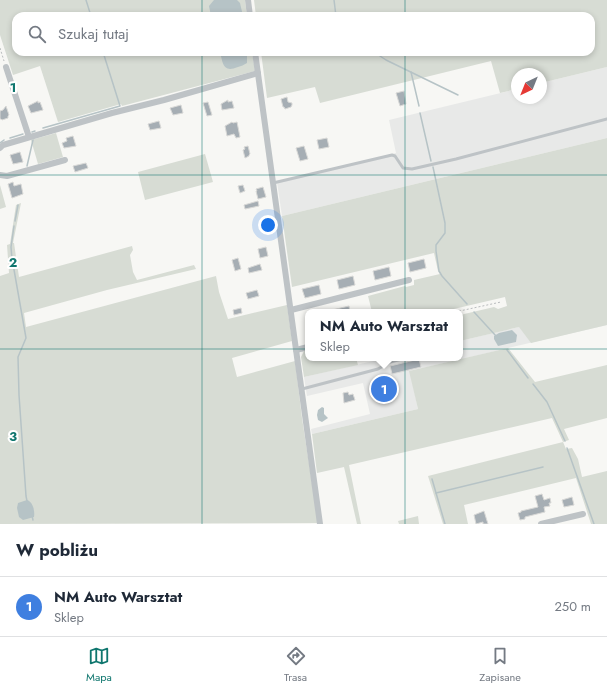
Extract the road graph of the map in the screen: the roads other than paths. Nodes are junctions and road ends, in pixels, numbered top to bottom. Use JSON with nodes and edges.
{"nodes":[{"id":1,"x":248,"y":0,"type":"edge"},
{"id":2,"x":250,"y":12,"type":"edge"},
{"id":3,"x":256,"y":56,"type":"edge"},
{"id":4,"x":6,"y":67,"type":"road end"},
{"id":5,"x":258,"y":73,"type":"junction"},
{"id":6,"x":607,"y":119,"type":"edge"},
{"id":7,"x":29,"y":137,"type":"junction"},
{"id":8,"x":0,"y":148,"type":"edge"},
{"id":9,"x":65,"y":160,"type":"dead end"},
{"id":10,"x":0,"y":175,"type":"edge"},
{"id":11,"x":273,"y":183,"type":"junction"},
{"id":12,"x":409,"y":280,"type":"dead end"},
{"id":13,"x":291,"y":310,"type":"junction"},
{"id":14,"x":305,"y":348,"type":"edge"},
{"id":15,"x":296,"y":350,"type":"junction"},
{"id":16,"x":394,"y":361,"type":"edge"},
{"id":17,"x":302,"y":389,"type":"junction"},
{"id":18,"x":583,"y":514,"type":"dead end"},
{"id":19,"x":320,"y":524,"type":"edge"},
{"id":20,"x":541,"y":524,"type":"edge"}],
"edges":[{"from":1,"to":2,"type":"street"},
{"from":3,"to":5,"type":"street"},
{"from":4,"to":7,"type":"street"},
{"from":5,"to":7,"type":"street"},
{"from":5,"to":11,"type":"street"},
{"from":6,"to":11,"type":"lane"},
{"from":7,"to":8,"type":"street"},
{"from":9,"to":10,"type":"street"},
{"from":11,"to":13,"type":"street"},
{"from":12,"to":13,"type":"street"},
{"from":13,"to":15,"type":"street"},
{"from":14,"to":15,"type":"street"},
{"from":15,"to":17,"type":"street"},
{"from":16,"to":17,"type":"lane"},
{"from":17,"to":19,"type":"street"},
{"from":18,"to":20,"type":"street"}]}
